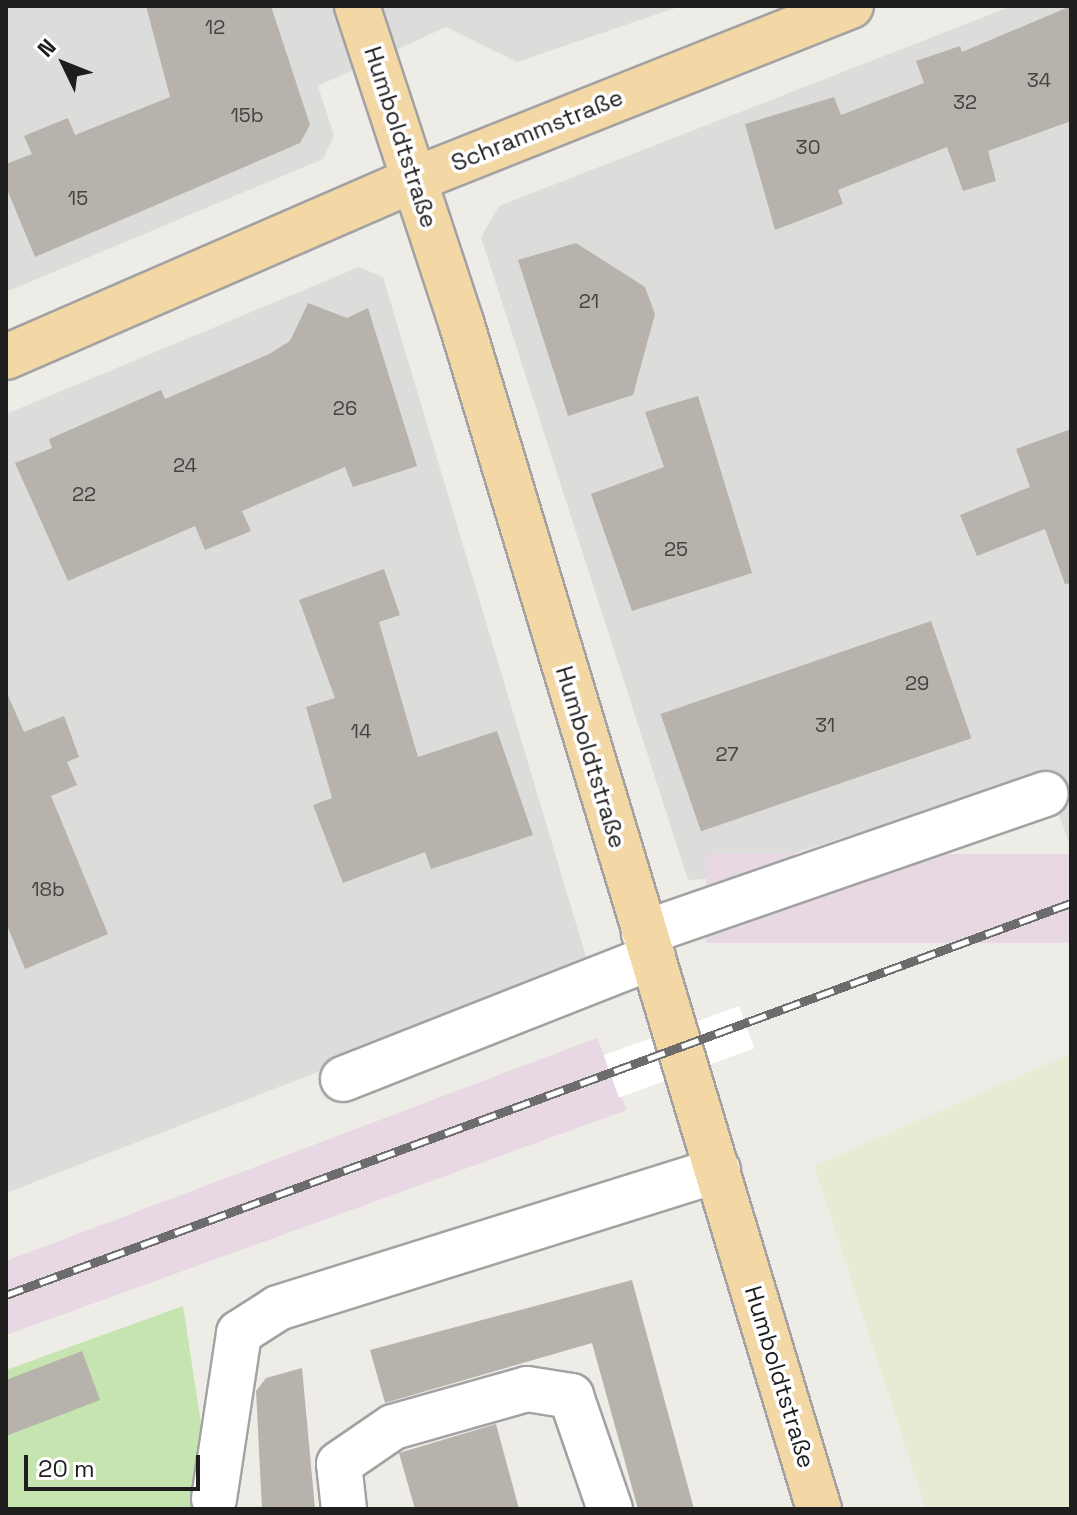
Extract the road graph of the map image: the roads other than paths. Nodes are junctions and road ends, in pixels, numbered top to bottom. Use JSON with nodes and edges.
{"nodes":[{"id":1,"x":357,"y":6,"type":"edge"},
{"id":2,"x":851,"y":6,"type":"edge"},
{"id":3,"x":416,"y":179,"type":"junction"},
{"id":4,"x":6,"y":357,"type":"edge"},
{"id":5,"x":1046,"y":794,"type":"dead end"},
{"id":6,"x":648,"y":945,"type":"junction"},
{"id":7,"x":343,"y":1079,"type":"dead end"},
{"id":8,"x":718,"y":1170,"type":"junction"},
{"id":9,"x":214,"y":1499,"type":"dead end"},
{"id":10,"x":344,"y":1509,"type":"edge"},
{"id":11,"x":610,"y":1509,"type":"edge"},
{"id":12,"x":819,"y":1509,"type":"edge"}],
"edges":[{"from":1,"to":3,"type":"main road","name":"Humboldtstraße"},
{"from":2,"to":3,"type":"main road","name":"Schrammstraße"},
{"from":3,"to":4,"type":"main road","name":"Schrammstraße"},
{"from":3,"to":6,"type":"main road","name":"Humboldtstraße"},
{"from":5,"to":6,"type":"lane"},
{"from":6,"to":7,"type":"lane"},
{"from":6,"to":8,"type":"main road","name":"Humboldtstraße"},
{"from":8,"to":9,"type":"lane"},
{"from":8,"to":12,"type":"main road","name":"Humboldtstraße"},
{"from":10,"to":11,"type":"lane"}]}
